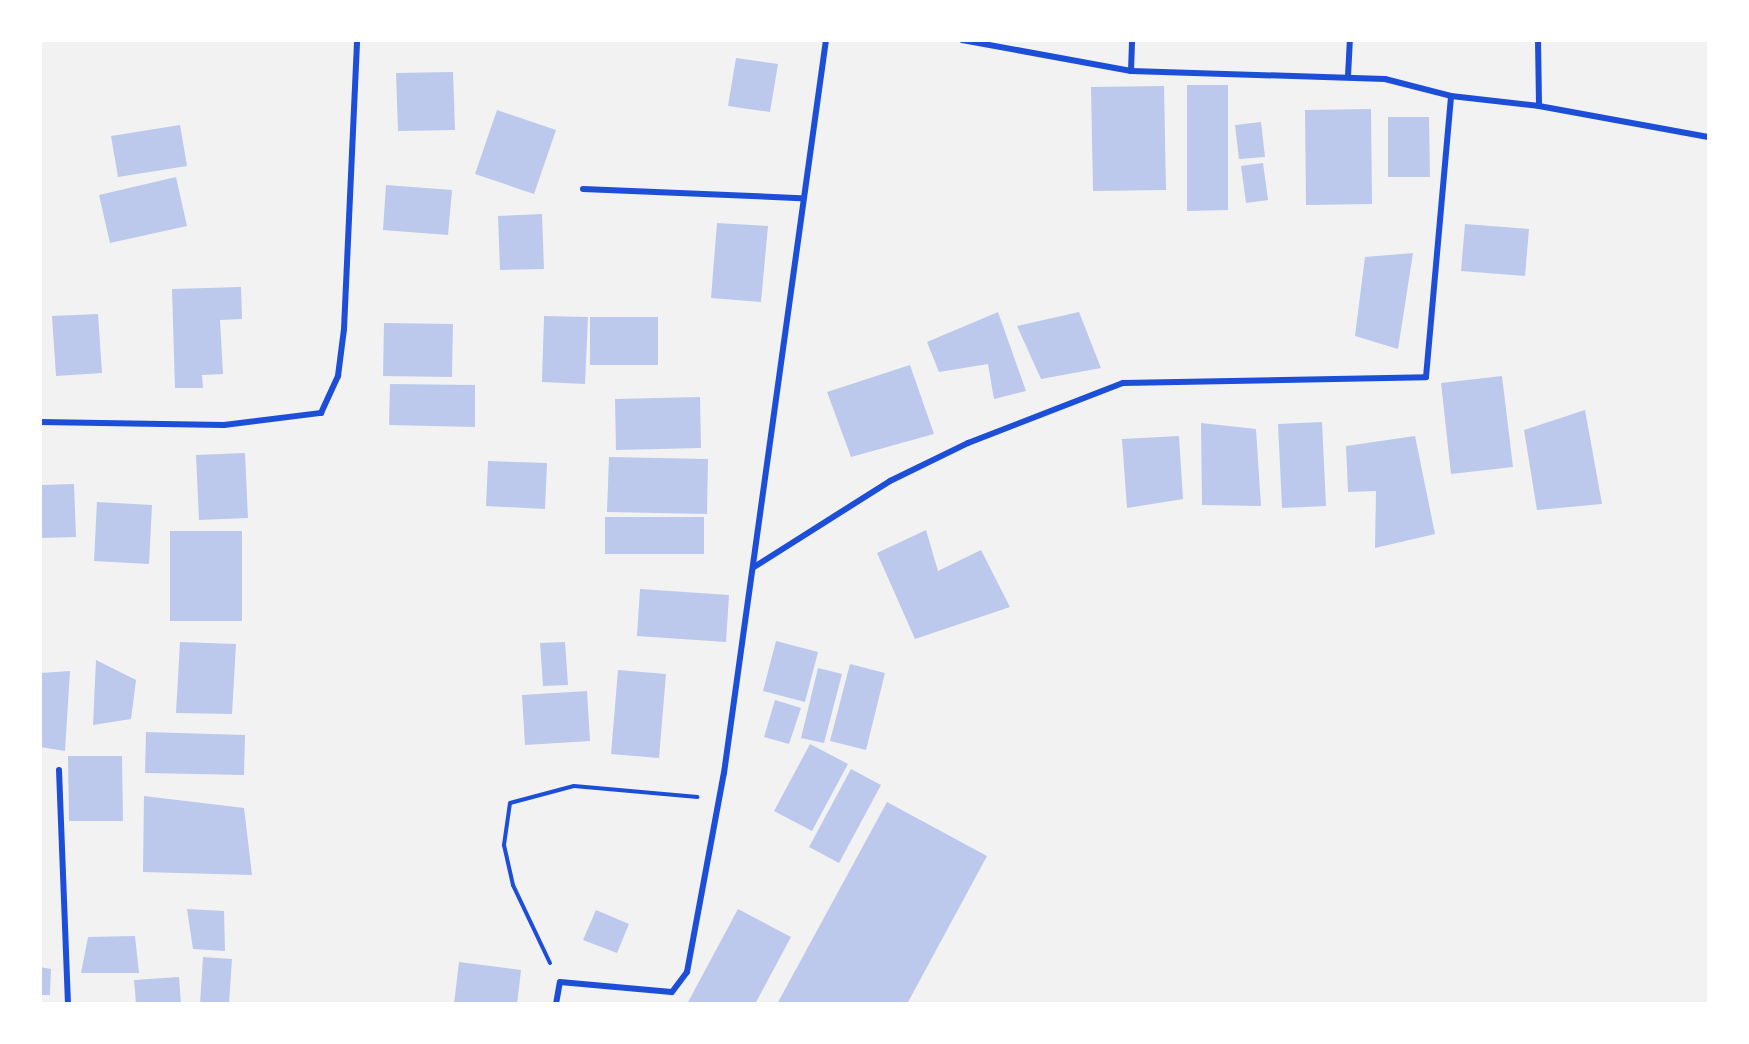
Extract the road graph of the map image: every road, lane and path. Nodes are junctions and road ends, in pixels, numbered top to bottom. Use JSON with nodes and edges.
{"nodes":[{"id":1,"x":357,"y":40,"type":"edge"},
{"id":2,"x":826,"y":40,"type":"edge"},
{"id":3,"x":962,"y":40,"type":"edge"},
{"id":4,"x":1132,"y":40,"type":"edge"},
{"id":5,"x":1350,"y":40,"type":"edge"},
{"id":6,"x":1538,"y":40,"type":"edge"},
{"id":7,"x":1131,"y":71,"type":"junction"},
{"id":8,"x":1348,"y":76,"type":"junction"},
{"id":9,"x":1451,"y":96,"type":"junction"},
{"id":10,"x":1539,"y":106,"type":"junction"},
{"id":11,"x":1708,"y":137,"type":"edge"},
{"id":12,"x":583,"y":189,"type":"dead end"},
{"id":13,"x":801,"y":198,"type":"junction"},
{"id":14,"x":40,"y":422,"type":"edge"},
{"id":15,"x":754,"y":567,"type":"junction"},
{"id":16,"x":59,"y":770,"type":"dead end"},
{"id":17,"x":719,"y":799,"type":"junction"},
{"id":18,"x":560,"y":982,"type":"junction"},
{"id":19,"x":68,"y":1004,"type":"edge"},
{"id":20,"x":556,"y":1004,"type":"edge"}],
"edges":[{"from":1,"to":14,"type":"street"},
{"from":2,"to":13,"type":"street"},
{"from":3,"to":7,"type":"street"},
{"from":4,"to":7,"type":"street"},
{"from":5,"to":8,"type":"street"},
{"from":6,"to":10,"type":"street"},
{"from":7,"to":8,"type":"street"},
{"from":8,"to":9,"type":"street"},
{"from":9,"to":10,"type":"street"},
{"from":9,"to":15,"type":"street"},
{"from":10,"to":11,"type":"street"},
{"from":12,"to":13,"type":"street"},
{"from":13,"to":15,"type":"street"},
{"from":15,"to":17,"type":"street"},
{"from":16,"to":19,"type":"street"},
{"from":17,"to":18,"type":"street"},
{"from":17,"to":18,"type":"path"},
{"from":18,"to":20,"type":"street"}]}
